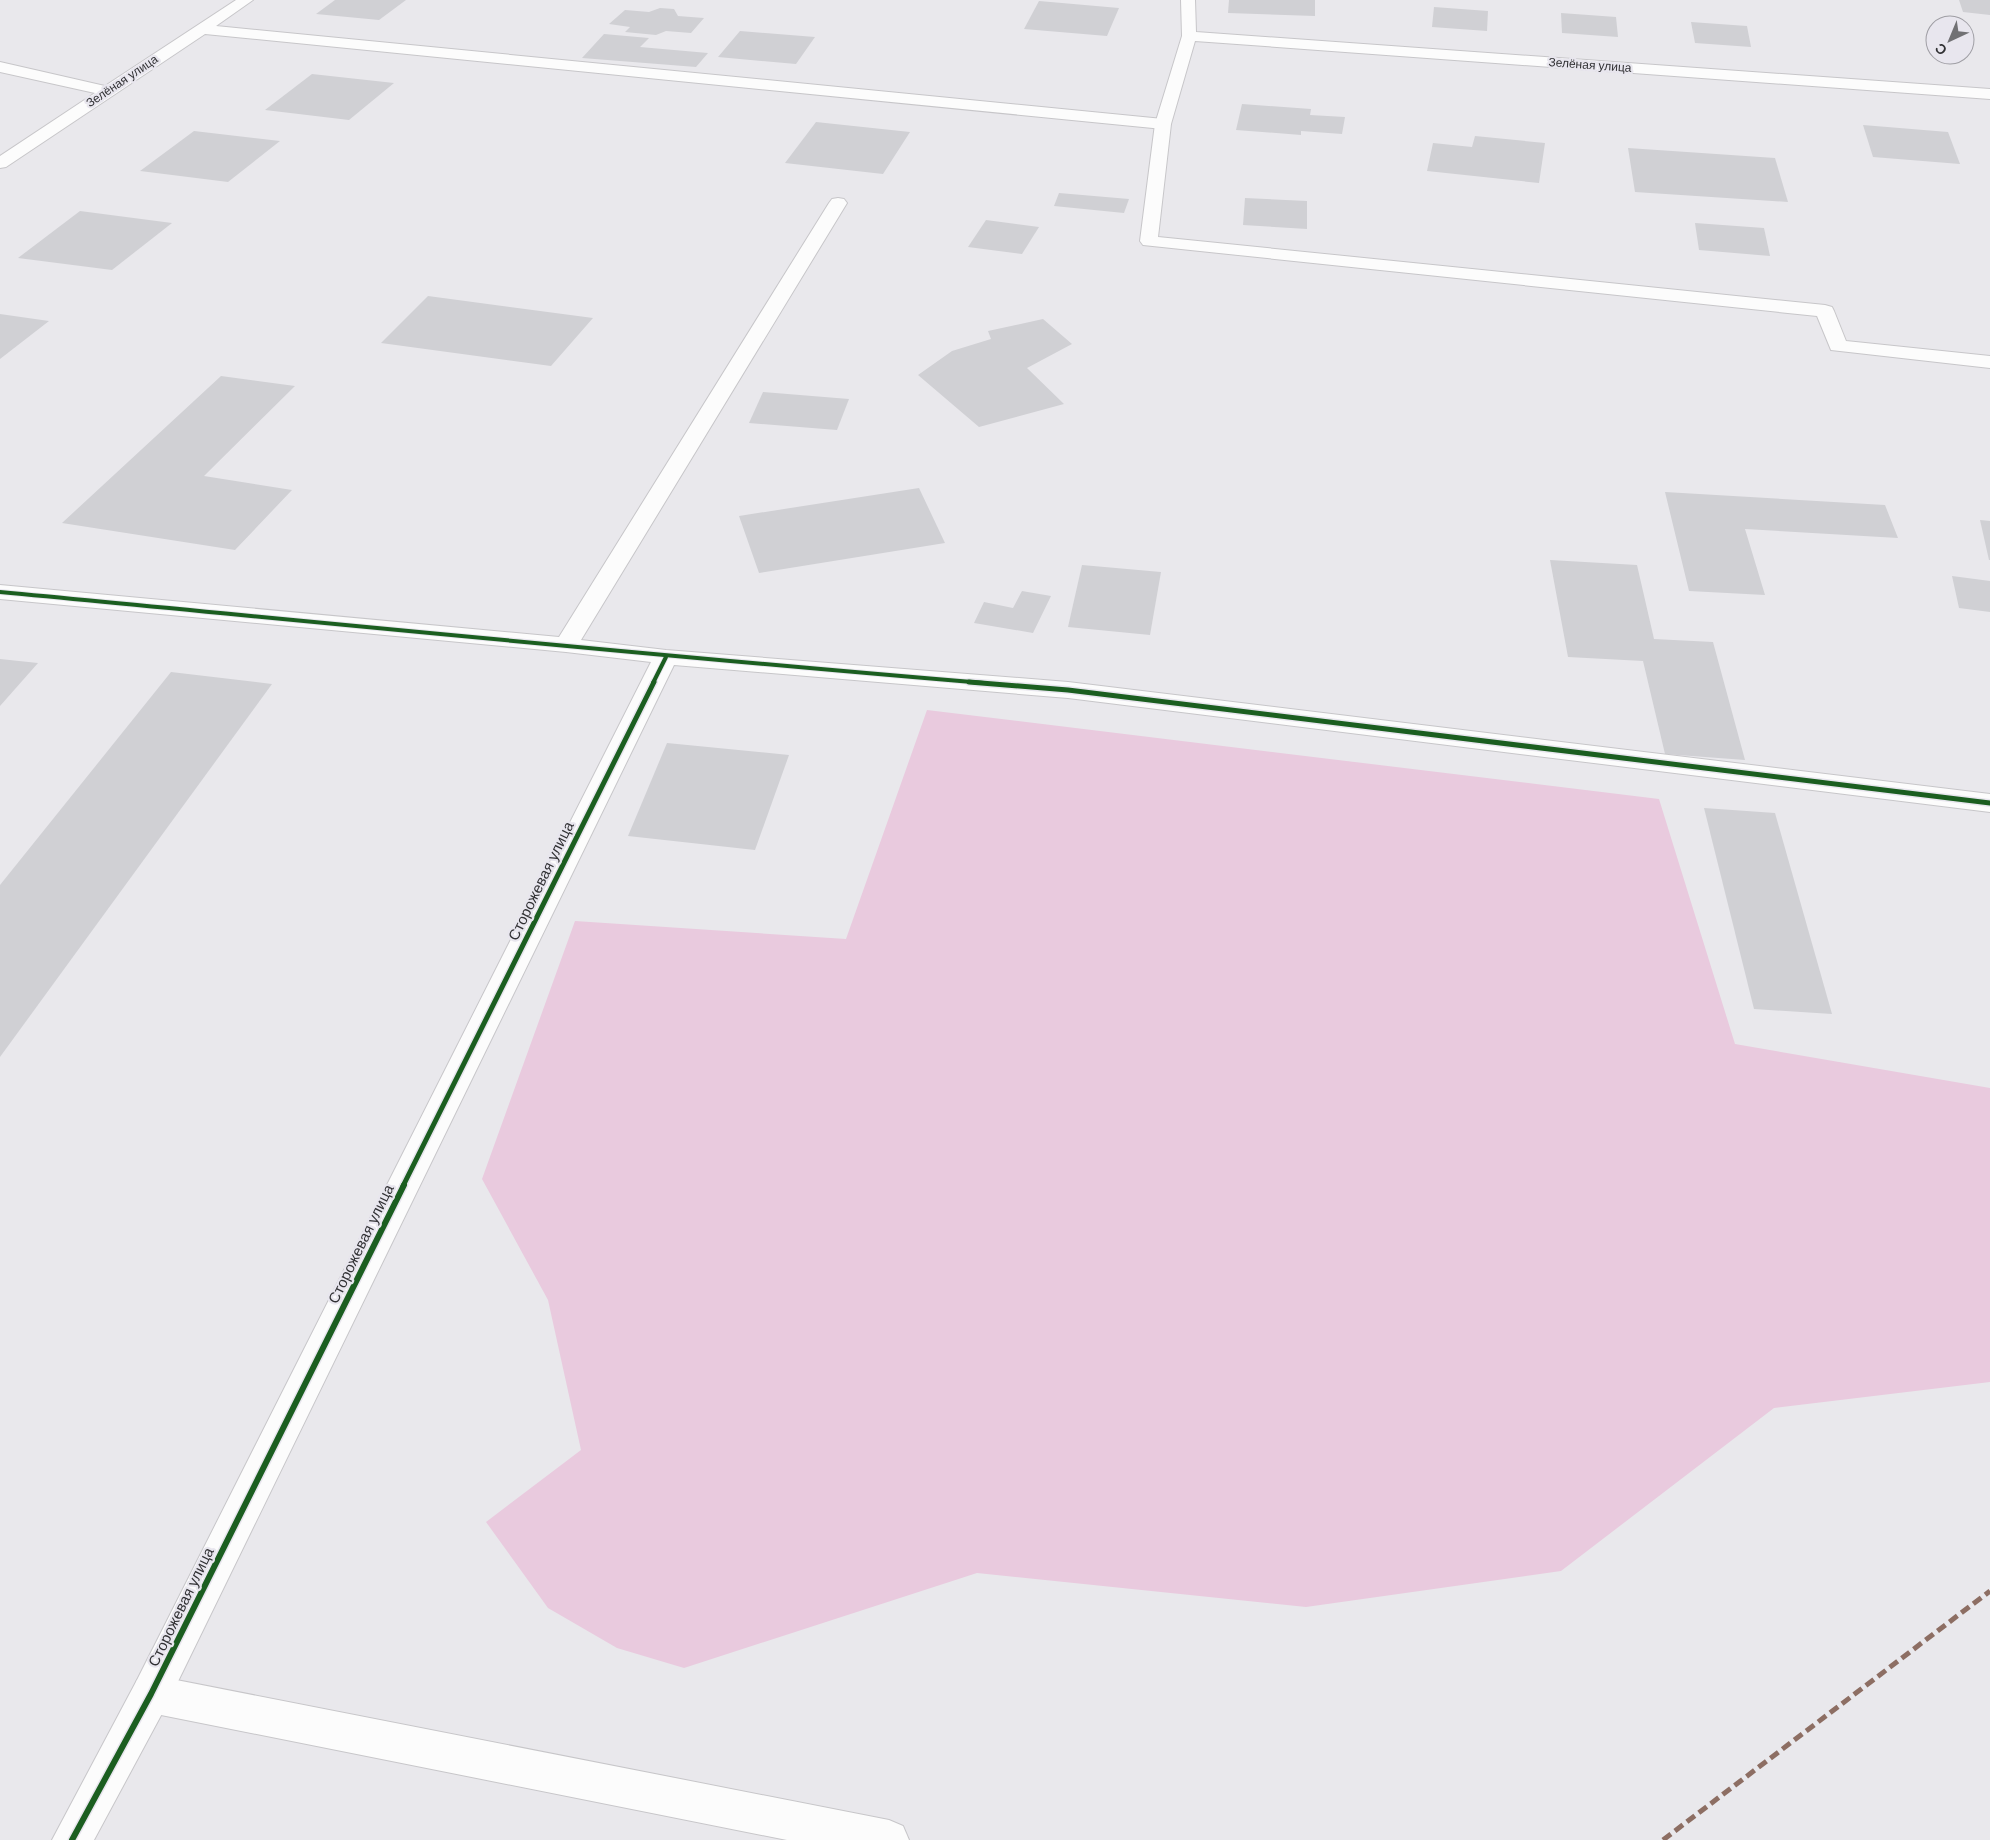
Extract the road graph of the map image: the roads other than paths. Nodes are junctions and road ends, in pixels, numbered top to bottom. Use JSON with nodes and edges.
{"nodes":[{"id":1,"x":246,"y":0,"type":"edge"},
{"id":2,"x":1188,"y":0,"type":"edge"},
{"id":3,"x":201,"y":29,"type":"junction"},
{"id":4,"x":1189,"y":36,"type":"junction"},
{"id":5,"x":0,"y":67,"type":"edge"},
{"id":6,"x":106,"y":91,"type":"junction"},
{"id":7,"x":1990,"y":94,"type":"edge"},
{"id":8,"x":1163,"y":124,"type":"junction"},
{"id":9,"x":0,"y":163,"type":"edge"},
{"id":10,"x":838,"y":203,"type":"dead end"},
{"id":11,"x":1990,"y":362,"type":"edge"},
{"id":12,"x":0,"y":592,"type":"edge"},
{"id":13,"x":566,"y":645,"type":"junction"},
{"id":14,"x":666,"y":656,"type":"junction"},
{"id":15,"x":1990,"y":803,"type":"edge"},
{"id":16,"x":151,"y":1694,"type":"junction"},
{"id":17,"x":72,"y":1840,"type":"edge"},
{"id":18,"x":889,"y":1840,"type":"edge"}],
"edges":[{"from":1,"to":3,"type":"street","name":"Зелёная улица"},
{"from":2,"to":4,"type":"street"},
{"from":3,"to":6,"type":"street","name":"Зелёная улица"},
{"from":3,"to":8,"type":"street"},
{"from":4,"to":7,"type":"street","name":"Зелёная улица"},
{"from":4,"to":8,"type":"street"},
{"from":5,"to":6,"type":"street"},
{"from":6,"to":9,"type":"street","name":"Зелёная улица"},
{"from":8,"to":11,"type":"street"},
{"from":10,"to":13,"type":"street"},
{"from":12,"to":13,"type":"street"},
{"from":13,"to":14,"type":"street"},
{"from":14,"to":15,"type":"street"},
{"from":14,"to":16,"type":"street","name":"Сторожевая улица"},
{"from":16,"to":17,"type":"street","name":"Сторожевая улица"},
{"from":16,"to":18,"type":"street"}]}
